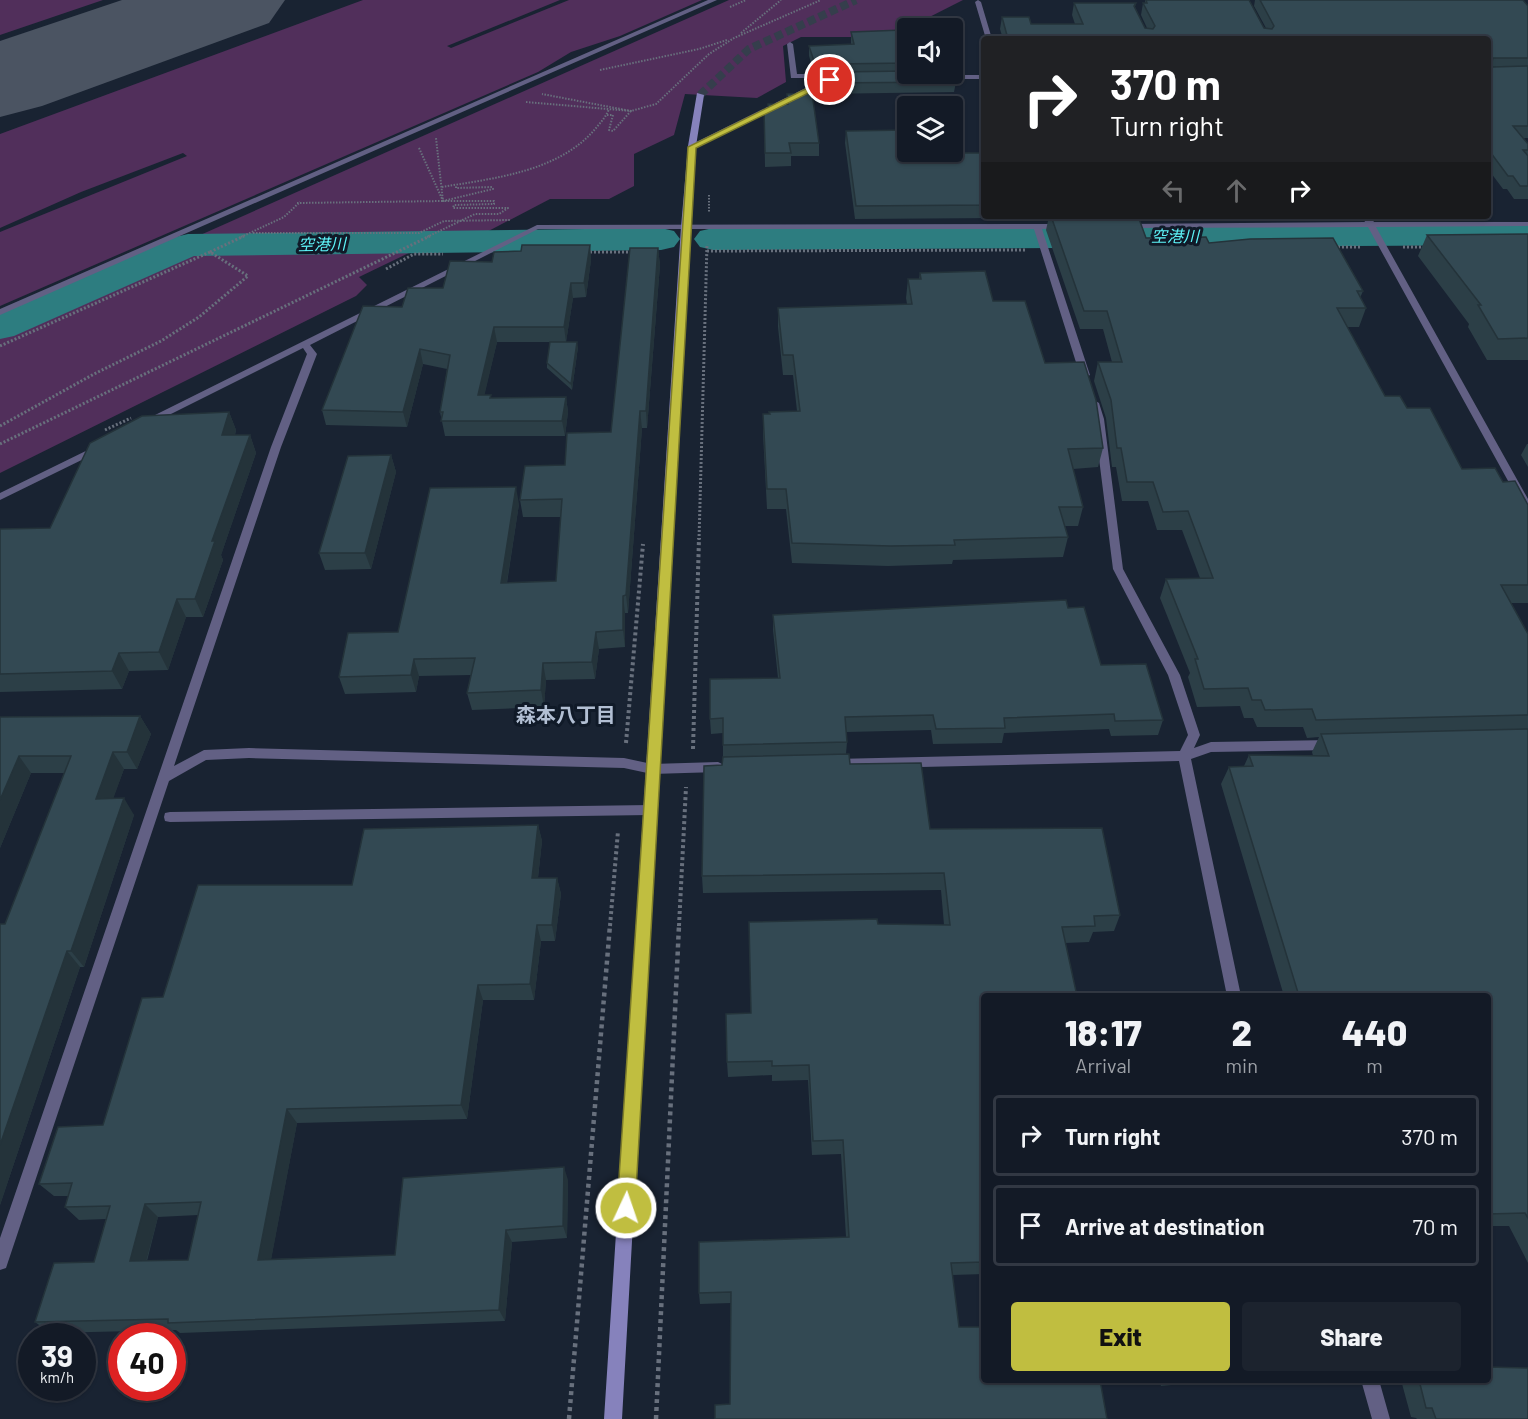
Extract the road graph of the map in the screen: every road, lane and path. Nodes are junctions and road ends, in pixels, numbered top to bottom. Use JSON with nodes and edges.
{"nodes":[{"id":1,"x":714,"y":0,"type":"edge"},
{"id":2,"x":781,"y":0,"type":"edge"},
{"id":3,"x":821,"y":0,"type":"edge"},
{"id":4,"x":983,"y":1,"type":"edge"},
{"id":5,"x":989,"y":36,"type":"edge"},
{"id":6,"x":734,"y":38,"type":"junction"},
{"id":7,"x":790,"y":45,"type":"dead end"},
{"id":8,"x":594,"y":72,"type":"dead end"},
{"id":9,"x":963,"y":77,"type":"edge"},
{"id":10,"x":981,"y":77,"type":"edge"},
{"id":11,"x":846,"y":78,"type":"edge"},
{"id":12,"x":830,"y":80,"type":"junction"},
{"id":13,"x":535,"y":93,"type":"dead end"},
{"id":14,"x":700,"y":95,"type":"tunnel mouth"},
{"id":15,"x":516,"y":101,"type":"dead end"},
{"id":16,"x":609,"y":109,"type":"junction"},
{"id":17,"x":631,"y":111,"type":"junction"},
{"id":18,"x":607,"y":114,"type":"junction"},
{"id":19,"x":436,"y":137,"type":"dead end"},
{"id":20,"x":417,"y":145,"type":"dead end"},
{"id":21,"x":692,"y":147,"type":"junction"},
{"id":22,"x":456,"y":185,"type":"junction"},
{"id":23,"x":442,"y":187,"type":"junction"},
{"id":24,"x":443,"y":201,"type":"junction"},
{"id":25,"x":297,"y":204,"type":"dead end"},
{"id":26,"x":1019,"y":219,"type":"edge"},
{"id":27,"x":514,"y":220,"type":"dead end"},
{"id":28,"x":1370,"y":223,"type":"edge"},
{"id":29,"x":1528,"y":224,"type":"edge"},
{"id":30,"x":1020,"y":226,"type":"junction"},
{"id":31,"x":1072,"y":226,"type":"edge"},
{"id":32,"x":1120,"y":226,"type":"edge"},
{"id":33,"x":685,"y":227,"type":"junction"},
{"id":34,"x":1037,"y":229,"type":"junction"},
{"id":35,"x":249,"y":233,"type":"dead end"},
{"id":36,"x":708,"y":236,"type":"dead end"},
{"id":37,"x":241,"y":237,"type":"dead end"},
{"id":38,"x":1382,"y":246,"type":"junction"},
{"id":39,"x":1324,"y":247,"type":"edge"},
{"id":40,"x":1427,"y":247,"type":"edge"},
{"id":41,"x":1044,"y":249,"type":"junction"},
{"id":42,"x":707,"y":251,"type":"junction"},
{"id":43,"x":210,"y":252,"type":"junction"},
{"id":44,"x":0,"y":312,"type":"edge"},
{"id":45,"x":304,"y":344,"type":"junction"},
{"id":46,"x":0,"y":346,"type":"edge"},
{"id":47,"x":0,"y":426,"type":"edge"},
{"id":48,"x":136,"y":428,"type":"edge"},
{"id":49,"x":0,"y":444,"type":"edge"},
{"id":50,"x":105,"y":444,"type":"edge"},
{"id":51,"x":0,"y":497,"type":"edge"},
{"id":52,"x":1528,"y":508,"type":"edge"},
{"id":53,"x":1340,"y":744,"type":"edge"},
{"id":54,"x":1184,"y":756,"type":"junction"},
{"id":55,"x":825,"y":764,"type":"edge"},
{"id":56,"x":729,"y":766,"type":"edge"},
{"id":57,"x":693,"y":767,"type":"junction"},
{"id":58,"x":652,"y":769,"type":"junction"},
{"id":59,"x":165,"y":777,"type":"junction"},
{"id":60,"x":650,"y":810,"type":"junction"},
{"id":61,"x":170,"y":817,"type":"dead end"},
{"id":62,"x":1233,"y":993,"type":"edge"},
{"id":63,"x":0,"y":1262,"type":"edge"},
{"id":64,"x":1371,"y":1383,"type":"edge"},
{"id":65,"x":613,"y":1419,"type":"edge"},
{"id":66,"x":656,"y":1419,"type":"edge"},
{"id":67,"x":1381,"y":1419,"type":"edge"}],
"edges":[{"from":1,"to":44,"type":"street"},
{"from":2,"to":6,"type":"path"},
{"from":3,"to":6,"type":"path"},
{"from":4,"to":5,"type":"street"},
{"from":6,"to":8,"type":"path"},
{"from":6,"to":17,"type":"path"},
{"from":7,"to":12,"type":"street"},
{"from":9,"to":10,"type":"street"},
{"from":11,"to":12,"type":"street"},
{"from":12,"to":21,"type":"street"},
{"from":13,"to":17,"type":"path"},
{"from":14,"to":21,"type":"street"},
{"from":15,"to":16,"type":"path"},
{"from":16,"to":17,"type":"path"},
{"from":16,"to":18,"type":"path"},
{"from":17,"to":18,"type":"path"},
{"from":18,"to":22,"type":"path"},
{"from":19,"to":23,"type":"path"},
{"from":20,"to":24,"type":"path"},
{"from":21,"to":33,"type":"street"},
{"from":22,"to":23,"type":"path"},
{"from":22,"to":24,"type":"path"},
{"from":23,"to":24,"type":"path"},
{"from":24,"to":25,"type":"path"},
{"from":24,"to":49,"type":"path"},
{"from":26,"to":30,"type":"street"},
{"from":27,"to":35,"type":"path"},
{"from":28,"to":29,"type":"street"},
{"from":28,"to":32,"type":"street"},
{"from":28,"to":38,"type":"street"},
{"from":30,"to":33,"type":"street"},
{"from":30,"to":34,"type":"street"},
{"from":31,"to":34,"type":"street"},
{"from":33,"to":45,"type":"street"},
{"from":33,"to":58,"type":"street"},
{"from":34,"to":41,"type":"street"},
{"from":36,"to":42,"type":"path"},
{"from":37,"to":43,"type":"path"},
{"from":38,"to":39,"type":"path"},
{"from":38,"to":40,"type":"path"},
{"from":38,"to":52,"type":"street"},
{"from":41,"to":42,"type":"path"},
{"from":41,"to":54,"type":"street"},
{"from":42,"to":57,"type":"path"},
{"from":43,"to":46,"type":"path"},
{"from":43,"to":47,"type":"path"},
{"from":45,"to":48,"type":"street"},
{"from":45,"to":59,"type":"street"},
{"from":50,"to":51,"type":"street"},
{"from":53,"to":54,"type":"street"},
{"from":54,"to":55,"type":"street"},
{"from":54,"to":62,"type":"street"},
{"from":56,"to":57,"type":"street"},
{"from":57,"to":58,"type":"street"},
{"from":57,"to":66,"type":"path"},
{"from":58,"to":59,"type":"street"},
{"from":58,"to":60,"type":"street"},
{"from":59,"to":63,"type":"street"},
{"from":60,"to":61,"type":"street"},
{"from":60,"to":65,"type":"street"},
{"from":64,"to":67,"type":"street"}]}
